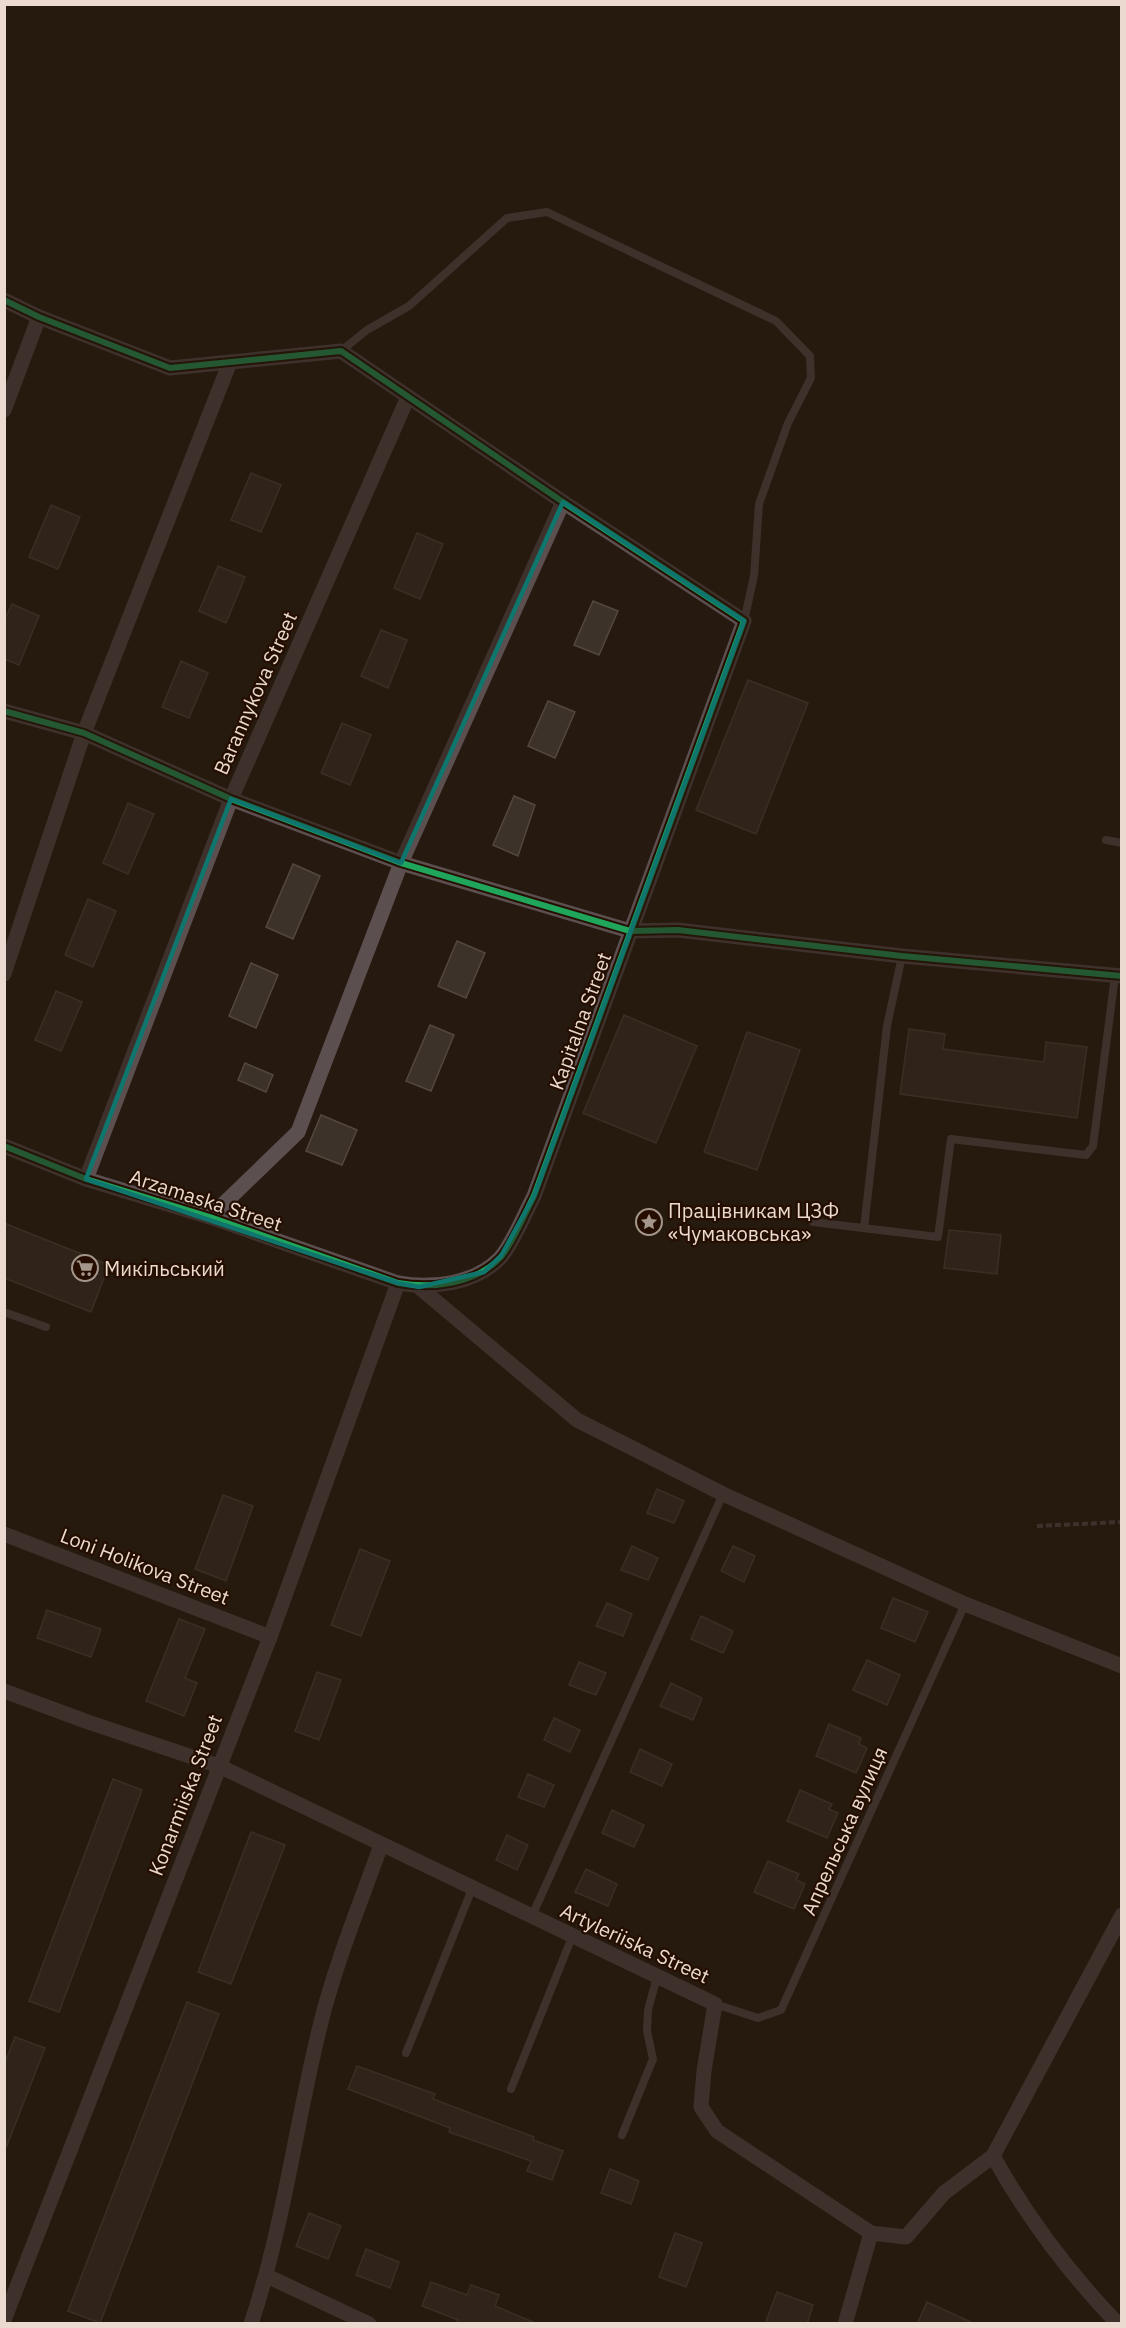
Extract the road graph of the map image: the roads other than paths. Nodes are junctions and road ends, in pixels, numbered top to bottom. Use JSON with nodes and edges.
{"nodes":[{"id":1,"x":4,"y":300,"type":"edge"},
{"id":2,"x":39,"y":316,"type":"junction"},
{"id":3,"x":341,"y":351,"type":"junction"},
{"id":4,"x":230,"y":362,"type":"junction"},
{"id":5,"x":408,"y":397,"type":"junction"},
{"id":6,"x":4,"y":410,"type":"edge"},
{"id":7,"x":563,"y":502,"type":"junction"},
{"id":8,"x":744,"y":621,"type":"junction"},
{"id":9,"x":4,"y":711,"type":"edge"},
{"id":10,"x":84,"y":733,"type":"junction"},
{"id":11,"x":231,"y":798,"type":"junction"},
{"id":12,"x":1106,"y":840,"type":"dead end"},
{"id":13,"x":1122,"y":843,"type":"edge"},
{"id":14,"x":401,"y":863,"type":"junction"},
{"id":15,"x":630,"y":931,"type":"junction"},
{"id":16,"x":903,"y":956,"type":"junction"},
{"id":17,"x":4,"y":974,"type":"edge"},
{"id":18,"x":1118,"y":976,"type":"edge"},
{"id":19,"x":4,"y":1146,"type":"edge"},
{"id":20,"x":86,"y":1179,"type":"junction"},
{"id":21,"x":210,"y":1217,"type":"junction"},
{"id":22,"x":813,"y":1222,"type":"dead end"},
{"id":23,"x":864,"y":1228,"type":"junction"},
{"id":24,"x":398,"y":1283,"type":"junction"},
{"id":25,"x":419,"y":1287,"type":"junction"},
{"id":26,"x":4,"y":1312,"type":"edge"},
{"id":27,"x":46,"y":1327,"type":"dead end"},
{"id":28,"x":723,"y":1494,"type":"junction"},
{"id":29,"x":4,"y":1534,"type":"edge"},
{"id":30,"x":965,"y":1604,"type":"junction"},
{"id":31,"x":270,"y":1637,"type":"junction"},
{"id":32,"x":1122,"y":1666,"type":"edge"},
{"id":33,"x":4,"y":1690,"type":"edge"},
{"id":34,"x":219,"y":1766,"type":"junction"},
{"id":35,"x":381,"y":1845,"type":"junction"},
{"id":36,"x":471,"y":1889,"type":"junction"},
{"id":37,"x":1122,"y":1915,"type":"edge"},
{"id":38,"x":531,"y":1918,"type":"junction"},
{"id":39,"x":572,"y":1937,"type":"junction"},
{"id":40,"x":657,"y":1977,"type":"junction"},
{"id":41,"x":715,"y":2004,"type":"junction"},
{"id":42,"x":406,"y":2053,"type":"dead end"},
{"id":43,"x":511,"y":2090,"type":"dead end"},
{"id":44,"x":622,"y":2135,"type":"dead end"},
{"id":45,"x":993,"y":2156,"type":"junction"},
{"id":46,"x":871,"y":2233,"type":"junction"},
{"id":47,"x":267,"y":2276,"type":"junction"},
{"id":48,"x":4,"y":2320,"type":"edge"},
{"id":49,"x":251,"y":2324,"type":"edge"},
{"id":50,"x":369,"y":2324,"type":"edge"},
{"id":51,"x":845,"y":2324,"type":"edge"},
{"id":52,"x":1118,"y":2324,"type":"edge"}],
"edges":[{"from":1,"to":2,"type":"street"},
{"from":2,"to":4,"type":"street"},
{"from":2,"to":6,"type":"street"},
{"from":3,"to":4,"type":"street"},
{"from":3,"to":5,"type":"street"},
{"from":3,"to":8,"type":"lane"},
{"from":4,"to":10,"type":"street"},
{"from":5,"to":7,"type":"street"},
{"from":5,"to":11,"type":"street","name":"Barannykova Street"},
{"from":7,"to":8,"type":"street"},
{"from":7,"to":14,"type":"street"},
{"from":8,"to":15,"type":"street","name":"Kapitalna Street"},
{"from":9,"to":10,"type":"street"},
{"from":10,"to":11,"type":"street"},
{"from":10,"to":17,"type":"street"},
{"from":11,"to":14,"type":"street"},
{"from":11,"to":20,"type":"street","name":"Barannykova Street"},
{"from":12,"to":13,"type":"lane"},
{"from":14,"to":15,"type":"street"},
{"from":14,"to":21,"type":"street"},
{"from":15,"to":16,"type":"street"},
{"from":15,"to":25,"type":"street","name":"Kapitalna Street"},
{"from":16,"to":18,"type":"street"},
{"from":16,"to":23,"type":"lane"},
{"from":18,"to":23,"type":"lane"},
{"from":19,"to":20,"type":"street","name":"Arzamaska Street"},
{"from":20,"to":21,"type":"street","name":"Arzamaska Street"},
{"from":21,"to":24,"type":"street","name":"Arzamaska Street"},
{"from":22,"to":23,"type":"lane"},
{"from":24,"to":25,"type":"street","name":"Kapitalna Street"},
{"from":24,"to":31,"type":"street","name":"Konarmiiska Street"},
{"from":25,"to":28,"type":"street"},
{"from":26,"to":27,"type":"lane"},
{"from":28,"to":30,"type":"street"},
{"from":28,"to":38,"type":"lane"},
{"from":29,"to":31,"type":"street","name":"Loni Holikova Street"},
{"from":30,"to":32,"type":"street"},
{"from":30,"to":41,"type":"lane","name":"Апрельська вулиця"},
{"from":31,"to":34,"type":"street","name":"Konarmiiska Street"},
{"from":33,"to":34,"type":"street","name":"Artyleriiska Street"},
{"from":34,"to":35,"type":"street","name":"Artyleriiska Street"},
{"from":34,"to":48,"type":"street","name":"Konarmiiska Street"},
{"from":35,"to":36,"type":"street","name":"Artyleriiska Street"},
{"from":35,"to":47,"type":"street"},
{"from":36,"to":38,"type":"street","name":"Artyleriiska Street"},
{"from":36,"to":42,"type":"lane"},
{"from":37,"to":45,"type":"street"},
{"from":38,"to":39,"type":"street","name":"Artyleriiska Street"},
{"from":39,"to":40,"type":"street","name":"Artyleriiska Street"},
{"from":39,"to":43,"type":"lane"},
{"from":40,"to":41,"type":"street","name":"Artyleriiska Street"},
{"from":40,"to":44,"type":"lane"},
{"from":41,"to":46,"type":"street","name":"Artyleriiska Street"},
{"from":45,"to":46,"type":"street"},
{"from":45,"to":52,"type":"street"},
{"from":46,"to":51,"type":"street"},
{"from":47,"to":49,"type":"street"},
{"from":47,"to":50,"type":"street"}]}
